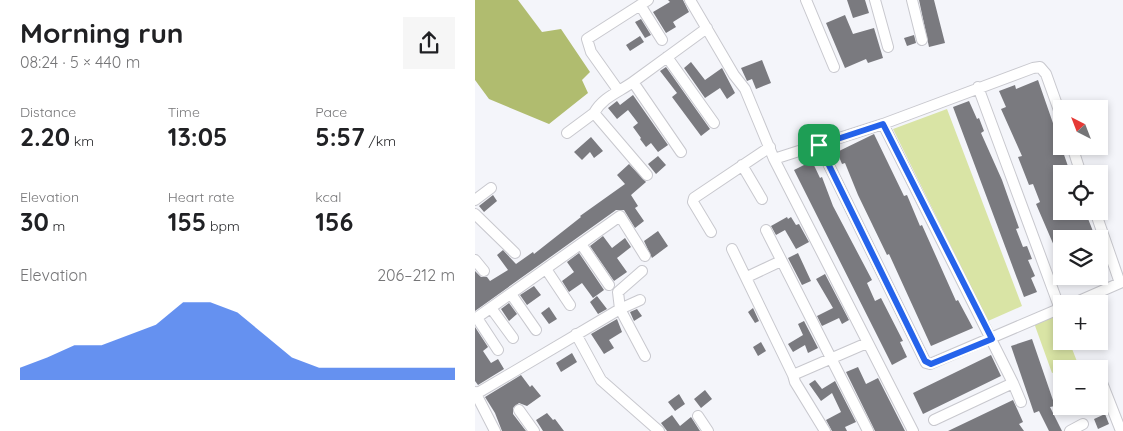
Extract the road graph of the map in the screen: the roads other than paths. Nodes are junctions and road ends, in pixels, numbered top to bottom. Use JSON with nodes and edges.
{"nodes":[{"id":1,"x":690,"y":0,"type":"edge"},
{"id":2,"x":807,"y":0,"type":"edge"},
{"id":3,"x":875,"y":0,"type":"edge"},
{"id":4,"x":913,"y":0,"type":"edge"},
{"id":5,"x":644,"y":2,"type":"edge"},
{"id":6,"x":707,"y":28,"type":"junction"},
{"id":7,"x":662,"y":40,"type":"dead end"},
{"id":8,"x":922,"y":40,"type":"dead end"},
{"id":9,"x":888,"y":47,"type":"dead end"},
{"id":10,"x":667,"y":57,"type":"junction"},
{"id":11,"x":834,"y":66,"type":"dead end"},
{"id":12,"x":633,"y":82,"type":"junction"},
{"id":13,"x":978,"y":88,"type":"junction"},
{"id":14,"x":618,"y":90,"type":"junction"},
{"id":15,"x":1055,"y":100,"type":"edge"},
{"id":16,"x":594,"y":113,"type":"junction"},
{"id":17,"x":714,"y":123,"type":"dead end"},
{"id":18,"x":883,"y":124,"type":"junction"},
{"id":19,"x":567,"y":133,"type":"dead end"},
{"id":20,"x":819,"y":145,"type":"junction"},
{"id":21,"x":770,"y":147,"type":"junction"},
{"id":22,"x":681,"y":152,"type":"dead end"},
{"id":23,"x":775,"y":159,"type":"junction"},
{"id":24,"x":742,"y":165,"type":"junction"},
{"id":25,"x":647,"y":174,"type":"dead end"},
{"id":26,"x":491,"y":188,"type":"dead end"},
{"id":27,"x":762,"y":199,"type":"dead end"},
{"id":28,"x":475,"y":200,"type":"edge"},
{"id":29,"x":475,"y":214,"type":"edge"},
{"id":30,"x":1098,"y":220,"type":"edge"},
{"id":31,"x":766,"y":230,"type":"dead end"},
{"id":32,"x":711,"y":232,"type":"dead end"},
{"id":33,"x":581,"y":244,"type":"junction"},
{"id":34,"x":732,"y":249,"type":"dead end"},
{"id":35,"x":515,"y":253,"type":"dead end"},
{"id":36,"x":645,"y":256,"type":"dead end"},
{"id":37,"x":475,"y":260,"type":"edge"},
{"id":38,"x":781,"y":261,"type":"junction"},
{"id":39,"x":546,"y":269,"type":"junction"},
{"id":40,"x":484,"y":270,"type":"dead end"},
{"id":41,"x":642,"y":272,"type":"dead end"},
{"id":42,"x":747,"y":277,"type":"junction"},
{"id":43,"x":1121,"y":282,"type":"edge"},
{"id":44,"x":609,"y":285,"type":"dead end"},
{"id":45,"x":511,"y":294,"type":"junction"},
{"id":46,"x":1056,"y":295,"type":"edge"},
{"id":47,"x":1092,"y":295,"type":"edge"},
{"id":48,"x":640,"y":300,"type":"dead end"},
{"id":49,"x":570,"y":305,"type":"dead end"},
{"id":50,"x":491,"y":308,"type":"junction"},
{"id":51,"x":620,"y":309,"type":"junction"},
{"id":52,"x":1053,"y":312,"type":"edge"},
{"id":53,"x":476,"y":319,"type":"edge"},
{"id":54,"x":536,"y":330,"type":"dead end"},
{"id":55,"x":575,"y":334,"type":"junction"},
{"id":56,"x":513,"y":338,"type":"dead end"},
{"id":57,"x":992,"y":339,"type":"junction"},
{"id":58,"x":867,"y":343,"type":"junction"},
{"id":59,"x":498,"y":350,"type":"dead end"},
{"id":60,"x":645,"y":356,"type":"dead end"},
{"id":61,"x":831,"y":358,"type":"junction"},
{"id":62,"x":793,"y":375,"type":"junction"},
{"id":63,"x":1013,"y":383,"type":"junction"},
{"id":64,"x":475,"y":393,"type":"edge"},
{"id":65,"x":1108,"y":398,"type":"edge"},
{"id":66,"x":1021,"y":402,"type":"dead end"},
{"id":67,"x":519,"y":410,"type":"dead end"},
{"id":68,"x":698,"y":416,"type":"dead end"},
{"id":69,"x":934,"y":420,"type":"dead end"},
{"id":70,"x":1083,"y":424,"type":"dead end"},
{"id":71,"x":495,"y":431,"type":"edge"},
{"id":72,"x":535,"y":431,"type":"edge"},
{"id":73,"x":659,"y":431,"type":"edge"},
{"id":74,"x":709,"y":431,"type":"edge"},
{"id":75,"x":825,"y":431,"type":"edge"},
{"id":76,"x":868,"y":431,"type":"edge"},
{"id":77,"x":913,"y":431,"type":"edge"},
{"id":78,"x":1070,"y":431,"type":"edge"},
{"id":79,"x":1121,"y":431,"type":"edge"}],
"edges":[{"from":1,"to":6,"type":"street"},
{"from":2,"to":11,"type":"street"},
{"from":3,"to":9,"type":"street"},
{"from":4,"to":8,"type":"street"},
{"from":5,"to":7,"type":"street"},
{"from":5,"to":14,"type":"street"},
{"from":6,"to":10,"type":"street"},
{"from":6,"to":21,"type":"street"},
{"from":10,"to":12,"type":"street"},
{"from":10,"to":17,"type":"street"},
{"from":12,"to":14,"type":"street"},
{"from":12,"to":22,"type":"street"},
{"from":13,"to":15,"type":"street"},
{"from":13,"to":18,"type":"street"},
{"from":13,"to":46,"type":"street"},
{"from":14,"to":16,"type":"street"},
{"from":16,"to":19,"type":"street"},
{"from":16,"to":25,"type":"street"},
{"from":18,"to":20,"type":"street"},
{"from":18,"to":57,"type":"street"},
{"from":20,"to":23,"type":"street"},
{"from":20,"to":57,"type":"street"},
{"from":21,"to":23,"type":"street"},
{"from":21,"to":24,"type":"street"},
{"from":23,"to":58,"type":"street"},
{"from":24,"to":27,"type":"street"},
{"from":24,"to":32,"type":"street"},
{"from":26,"to":28,"type":"street"},
{"from":29,"to":35,"type":"street"},
{"from":30,"to":43,"type":"street"},
{"from":31,"to":38,"type":"street"},
{"from":33,"to":36,"type":"street"},
{"from":33,"to":39,"type":"street"},
{"from":33,"to":44,"type":"street"},
{"from":34,"to":42,"type":"street"},
{"from":37,"to":40,"type":"street"},
{"from":38,"to":42,"type":"street"},
{"from":38,"to":61,"type":"street"},
{"from":39,"to":45,"type":"street"},
{"from":39,"to":49,"type":"street"},
{"from":41,"to":51,"type":"street"},
{"from":42,"to":62,"type":"street"},
{"from":43,"to":47,"type":"street"},
{"from":45,"to":50,"type":"street"},
{"from":45,"to":54,"type":"street"},
{"from":48,"to":51,"type":"street"},
{"from":50,"to":53,"type":"street"},
{"from":50,"to":56,"type":"street"},
{"from":51,"to":55,"type":"street"},
{"from":51,"to":60,"type":"street"},
{"from":52,"to":57,"type":"street"},
{"from":53,"to":59,"type":"street"},
{"from":55,"to":64,"type":"street"},
{"from":55,"to":73,"type":"street"},
{"from":57,"to":63,"type":"street"},
{"from":58,"to":61,"type":"street"},
{"from":58,"to":77,"type":"street"},
{"from":61,"to":62,"type":"street"},
{"from":61,"to":76,"type":"street"},
{"from":62,"to":75,"type":"street"},
{"from":63,"to":66,"type":"street"},
{"from":63,"to":69,"type":"street"},
{"from":64,"to":71,"type":"street"},
{"from":65,"to":79,"type":"street"},
{"from":67,"to":72,"type":"street"},
{"from":68,"to":74,"type":"street"},
{"from":70,"to":78,"type":"street"}]}
